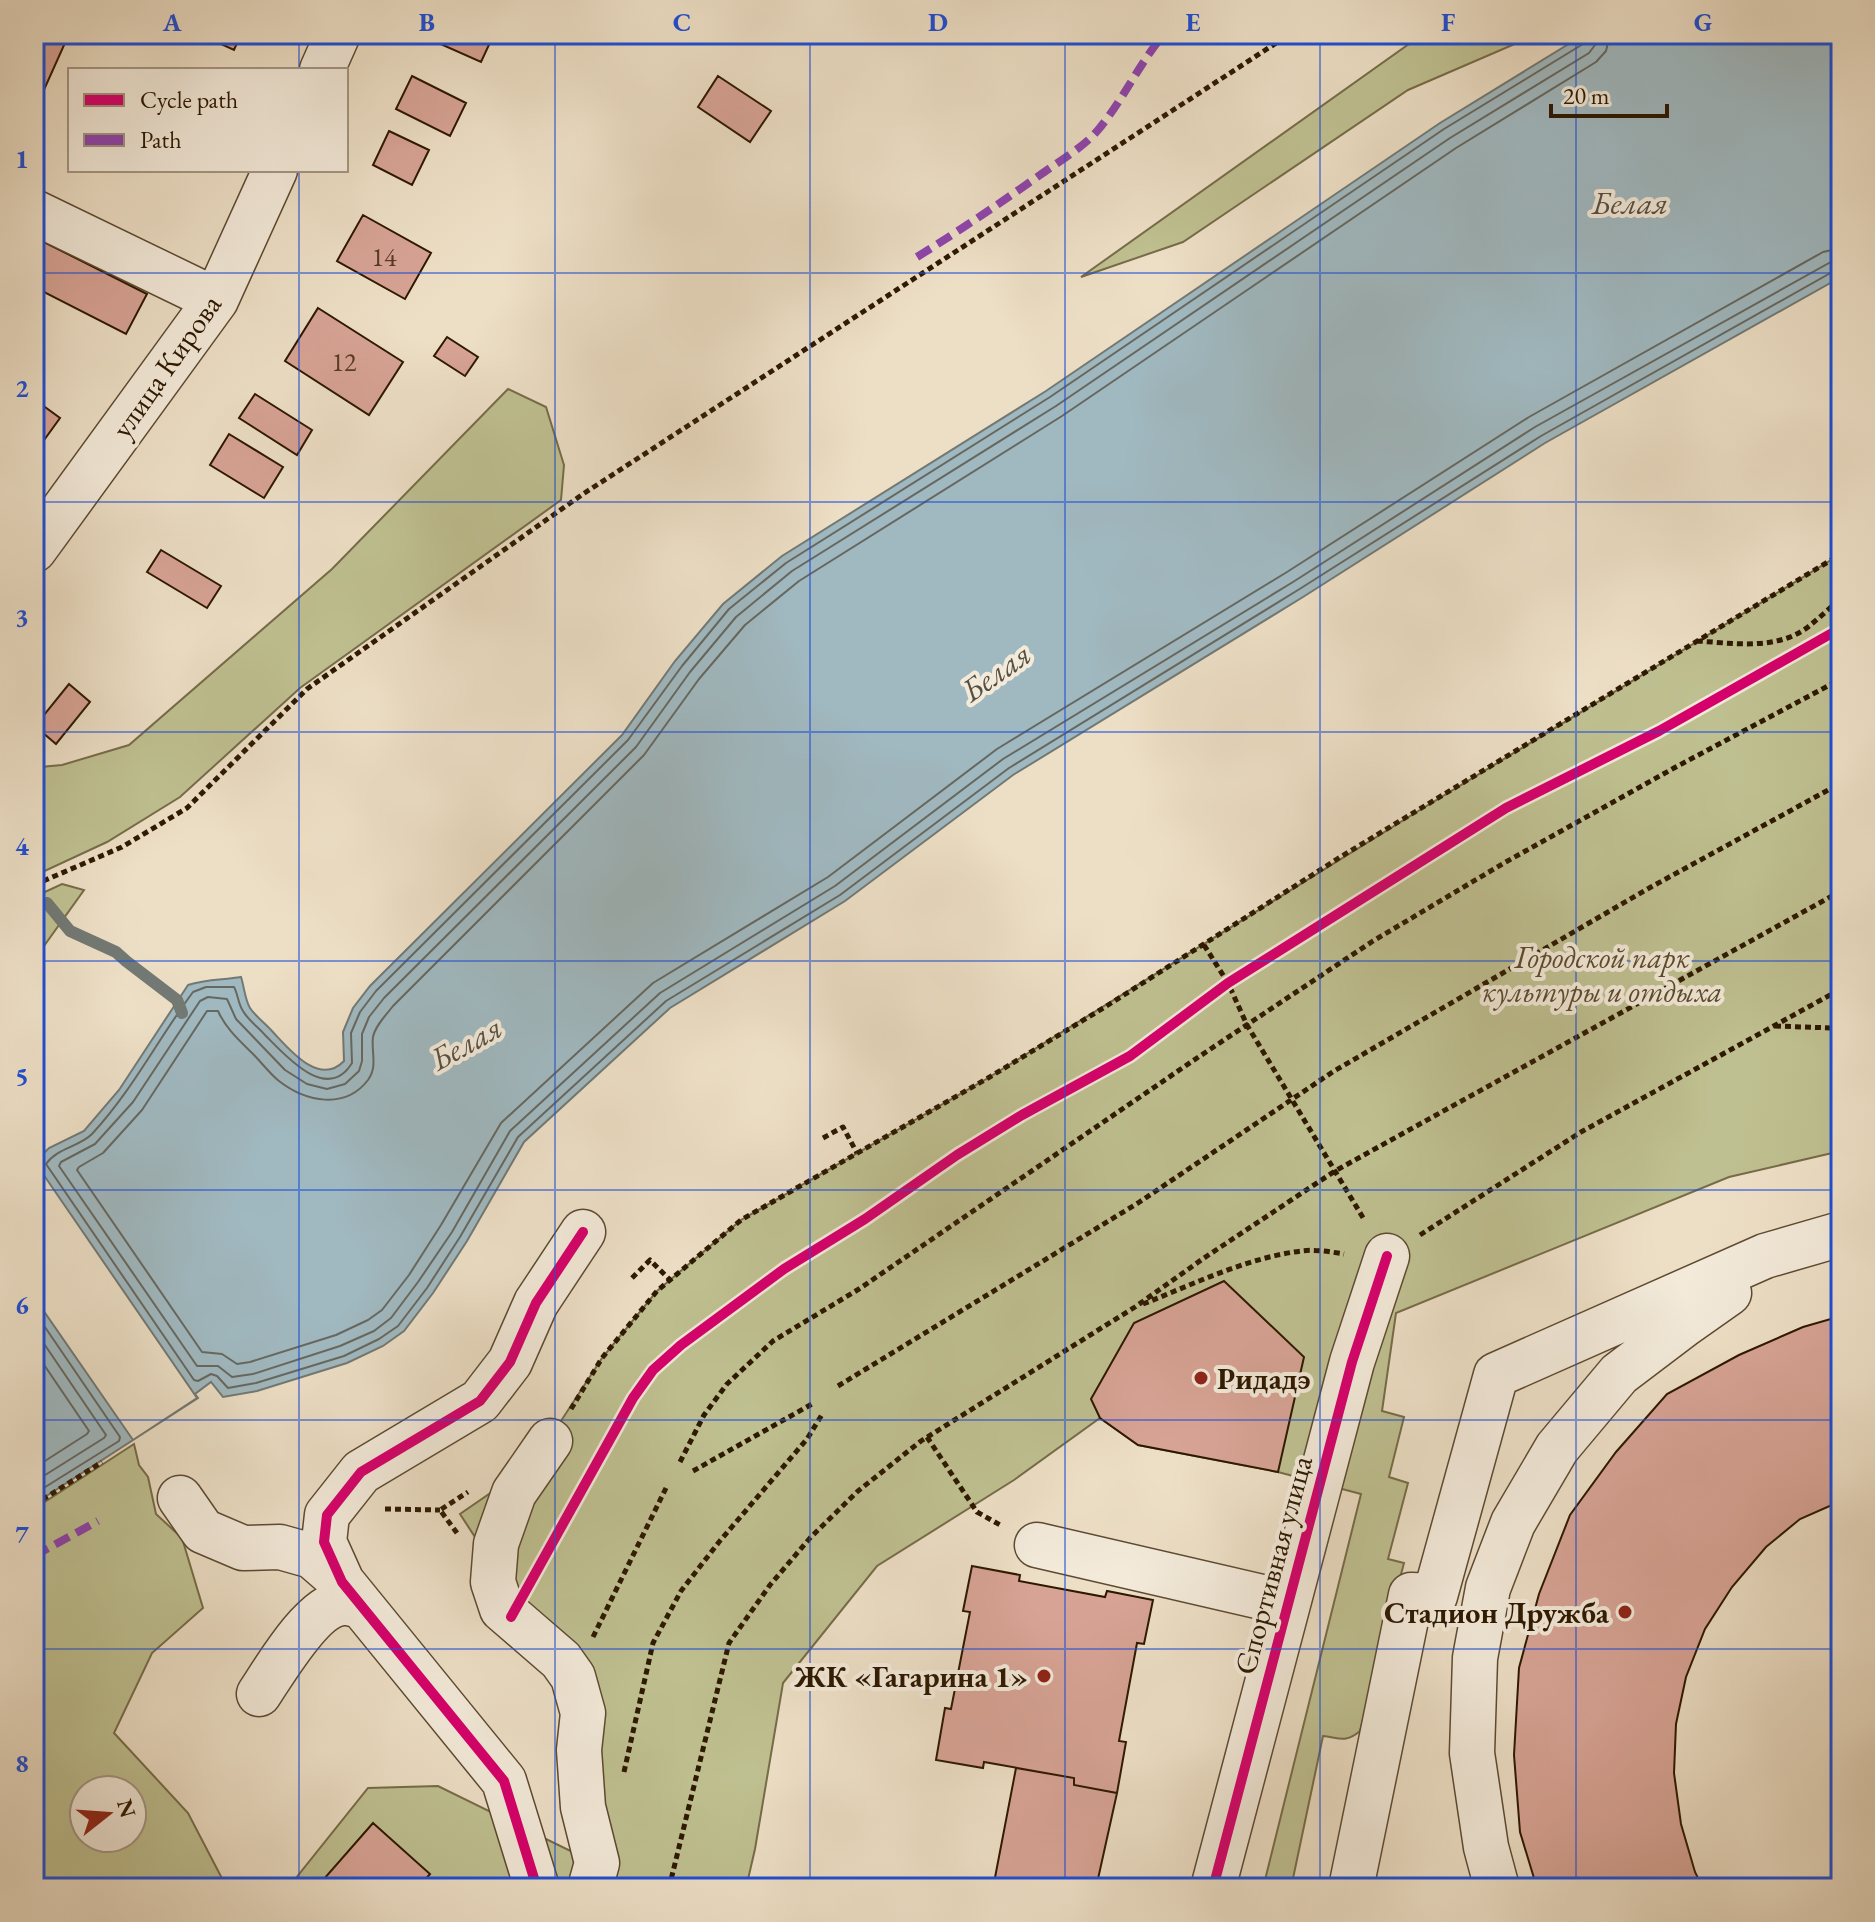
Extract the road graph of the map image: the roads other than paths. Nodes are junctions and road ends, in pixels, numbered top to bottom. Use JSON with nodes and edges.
{"nodes":[{"id":1,"x":338,"y":34,"type":"edge"},
{"id":2,"x":323,"y":68,"type":"edge"},
{"id":3,"x":274,"y":172,"type":"edge"},
{"id":4,"x":34,"y":212,"type":"edge"},
{"id":5,"x":216,"y":300,"type":"junction"},
{"id":6,"x":34,"y":550,"type":"edge"},
{"id":7,"x":583,"y":1232,"type":"dead end"},
{"id":8,"x":1835,"y":1236,"type":"edge"},
{"id":9,"x":1399,"y":1248,"type":"road end"},
{"id":10,"x":550,"y":1441,"type":"road end"},
{"id":11,"x":180,"y":1498,"type":"dead end"},
{"id":12,"x":1037,"y":1545,"type":"dead end"},
{"id":13,"x":352,"y":1594,"type":"junction"},
{"id":14,"x":1288,"y":1603,"type":"junction"},
{"id":15,"x":259,"y":1694,"type":"dead end"},
{"id":16,"x":593,"y":1876,"type":"edge"},
{"id":17,"x":537,"y":1888,"type":"edge"},
{"id":18,"x":1213,"y":1888,"type":"edge"},
{"id":19,"x":1351,"y":1888,"type":"edge"},
{"id":20,"x":1497,"y":1888,"type":"edge"}],
"edges":[{"from":1,"to":2,"type":"street"},
{"from":3,"to":5,"type":"street","name":"улица Кирова"},
{"from":4,"to":5,"type":"street"},
{"from":5,"to":6,"type":"street","name":"улица Кирова"},
{"from":7,"to":13,"type":"street"},
{"from":8,"to":19,"type":"street"},
{"from":8,"to":20,"type":"street"},
{"from":9,"to":14,"type":"street","name":"Спортивная улица"},
{"from":10,"to":16,"type":"street"},
{"from":11,"to":13,"type":"street"},
{"from":12,"to":14,"type":"street"},
{"from":13,"to":15,"type":"street"},
{"from":13,"to":17,"type":"street"},
{"from":14,"to":18,"type":"street","name":"Спортивная улица"}]}
